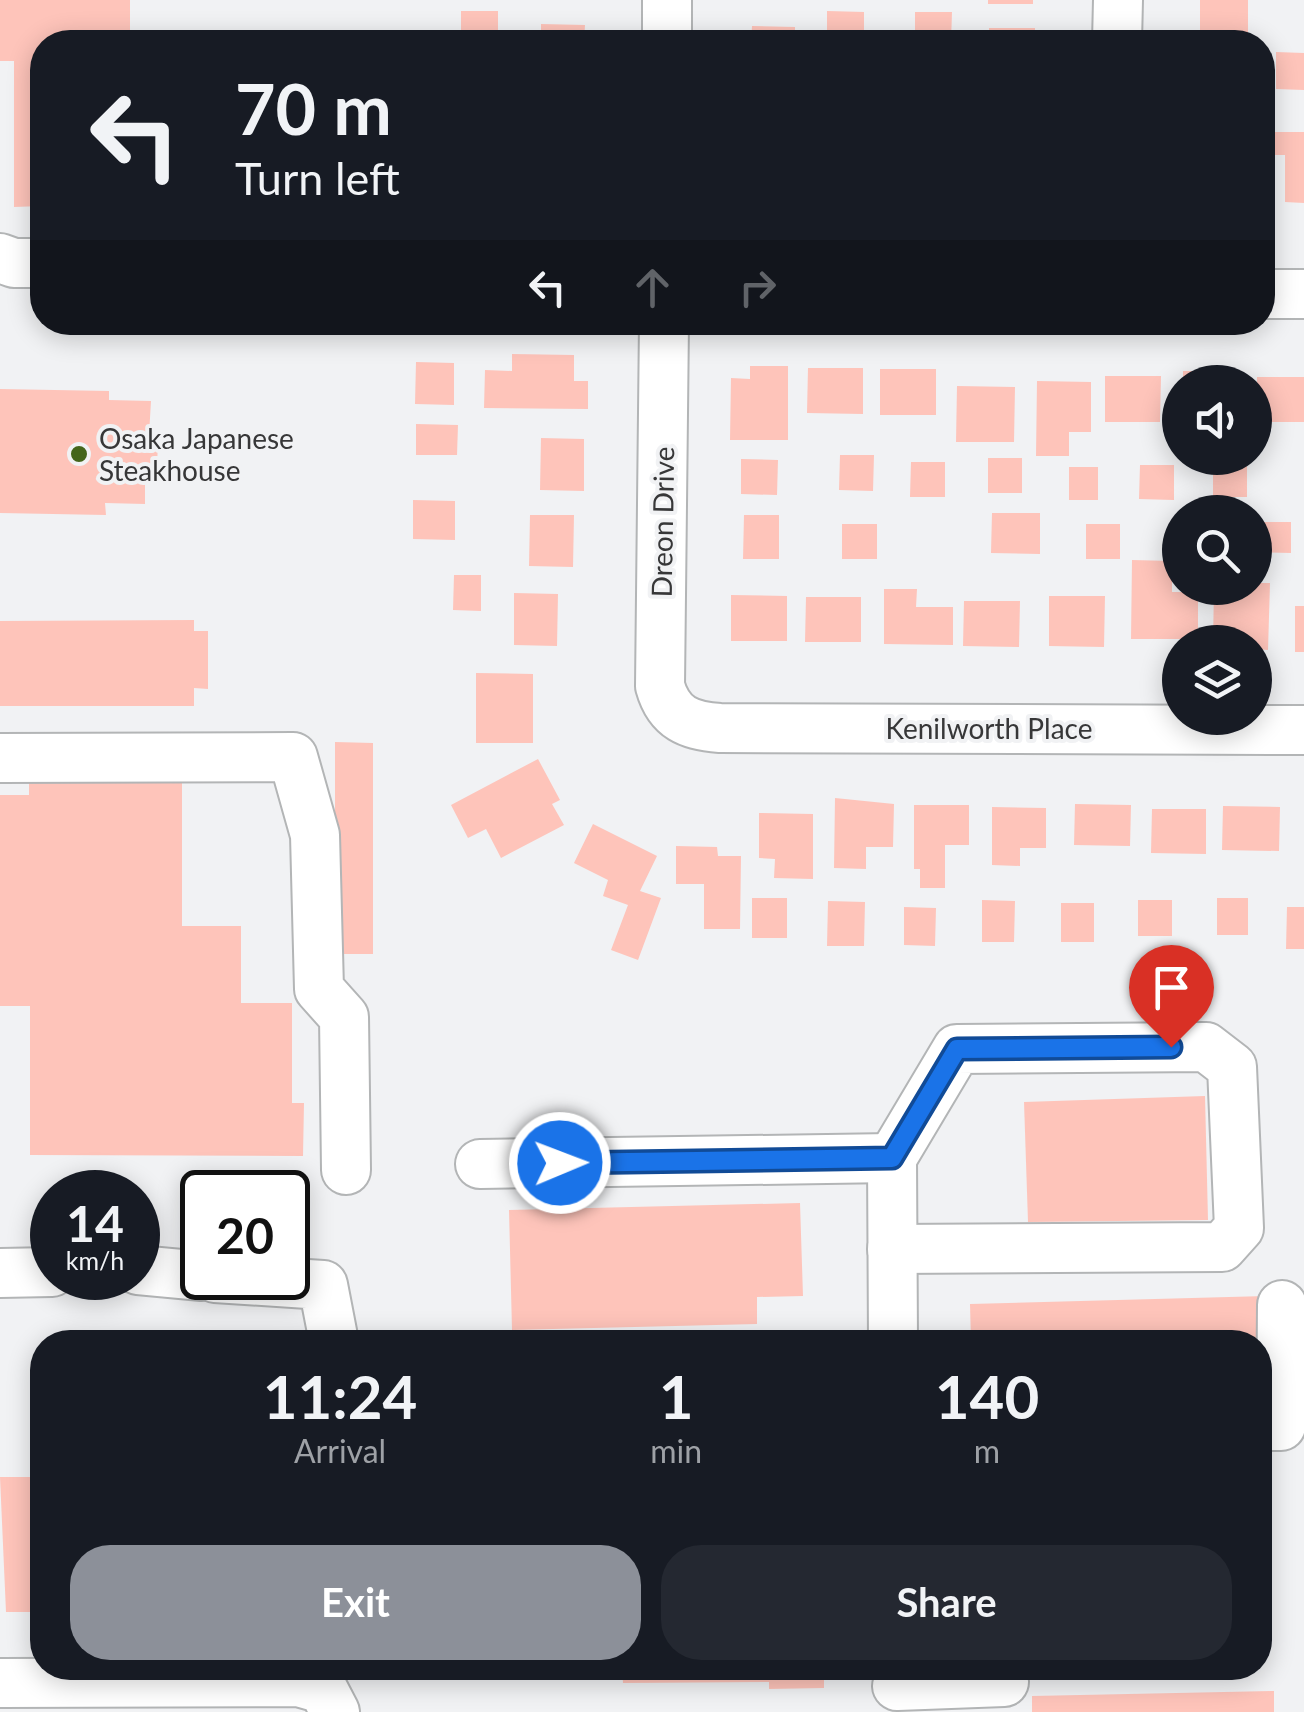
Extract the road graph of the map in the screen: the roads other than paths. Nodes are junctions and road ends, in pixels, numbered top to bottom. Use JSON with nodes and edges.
{"nodes":[{"id":1,"x":667,"y":0,"type":"edge"},
{"id":2,"x":1118,"y":0,"type":"edge"},
{"id":3,"x":667,"y":30,"type":"edge"},
{"id":4,"x":1118,"y":30,"type":"edge"},
{"id":5,"x":0,"y":258,"type":"edge"},
{"id":6,"x":30,"y":263,"type":"edge"},
{"id":7,"x":1275,"y":294,"type":"edge"},
{"id":8,"x":1304,"y":294,"type":"edge"},
{"id":9,"x":664,"y":335,"type":"edge"},
{"id":10,"x":676,"y":716,"type":"joint"},
{"id":11,"x":1304,"y":730,"type":"edge"},
{"id":12,"x":0,"y":758,"type":"edge"},
{"id":13,"x":892,"y":1158,"type":"junction"},
{"id":14,"x":480,"y":1164,"type":"dead end"},
{"id":15,"x":346,"y":1170,"type":"dead end"},
{"id":16,"x":892,"y":1249,"type":"junction"},
{"id":17,"x":30,"y":1272,"type":"edge"},
{"id":18,"x":0,"y":1273,"type":"edge"},
{"id":19,"x":310,"y":1284,"type":"edge"},
{"id":20,"x":1282,"y":1304,"type":"dead end"},
{"id":21,"x":332,"y":1330,"type":"edge"},
{"id":22,"x":894,"y":1330,"type":"edge"},
{"id":23,"x":1272,"y":1426,"type":"edge"},
{"id":24,"x":1004,"y":1682,"type":"dead end"},
{"id":25,"x":0,"y":1683,"type":"edge"},
{"id":26,"x":897,"y":1689,"type":"edge"},
{"id":27,"x":335,"y":1712,"type":"edge"}],
"edges":[{"from":1,"to":3,"type":"street"},
{"from":2,"to":4,"type":"street"},
{"from":5,"to":6,"type":"street"},
{"from":7,"to":8,"type":"street"},
{"from":9,"to":10,"type":"street","name":"Dreon Drive"},
{"from":10,"to":11,"type":"street","name":"Kenilworth Place"},
{"from":12,"to":15,"type":"street"},
{"from":13,"to":14,"type":"street"},
{"from":13,"to":16,"type":"street"},
{"from":13,"to":16,"type":"street"},
{"from":16,"to":22,"type":"street"},
{"from":17,"to":18,"type":"street"},
{"from":19,"to":21,"type":"street"},
{"from":20,"to":23,"type":"street"},
{"from":24,"to":26,"type":"street"},
{"from":25,"to":27,"type":"street"}]}
